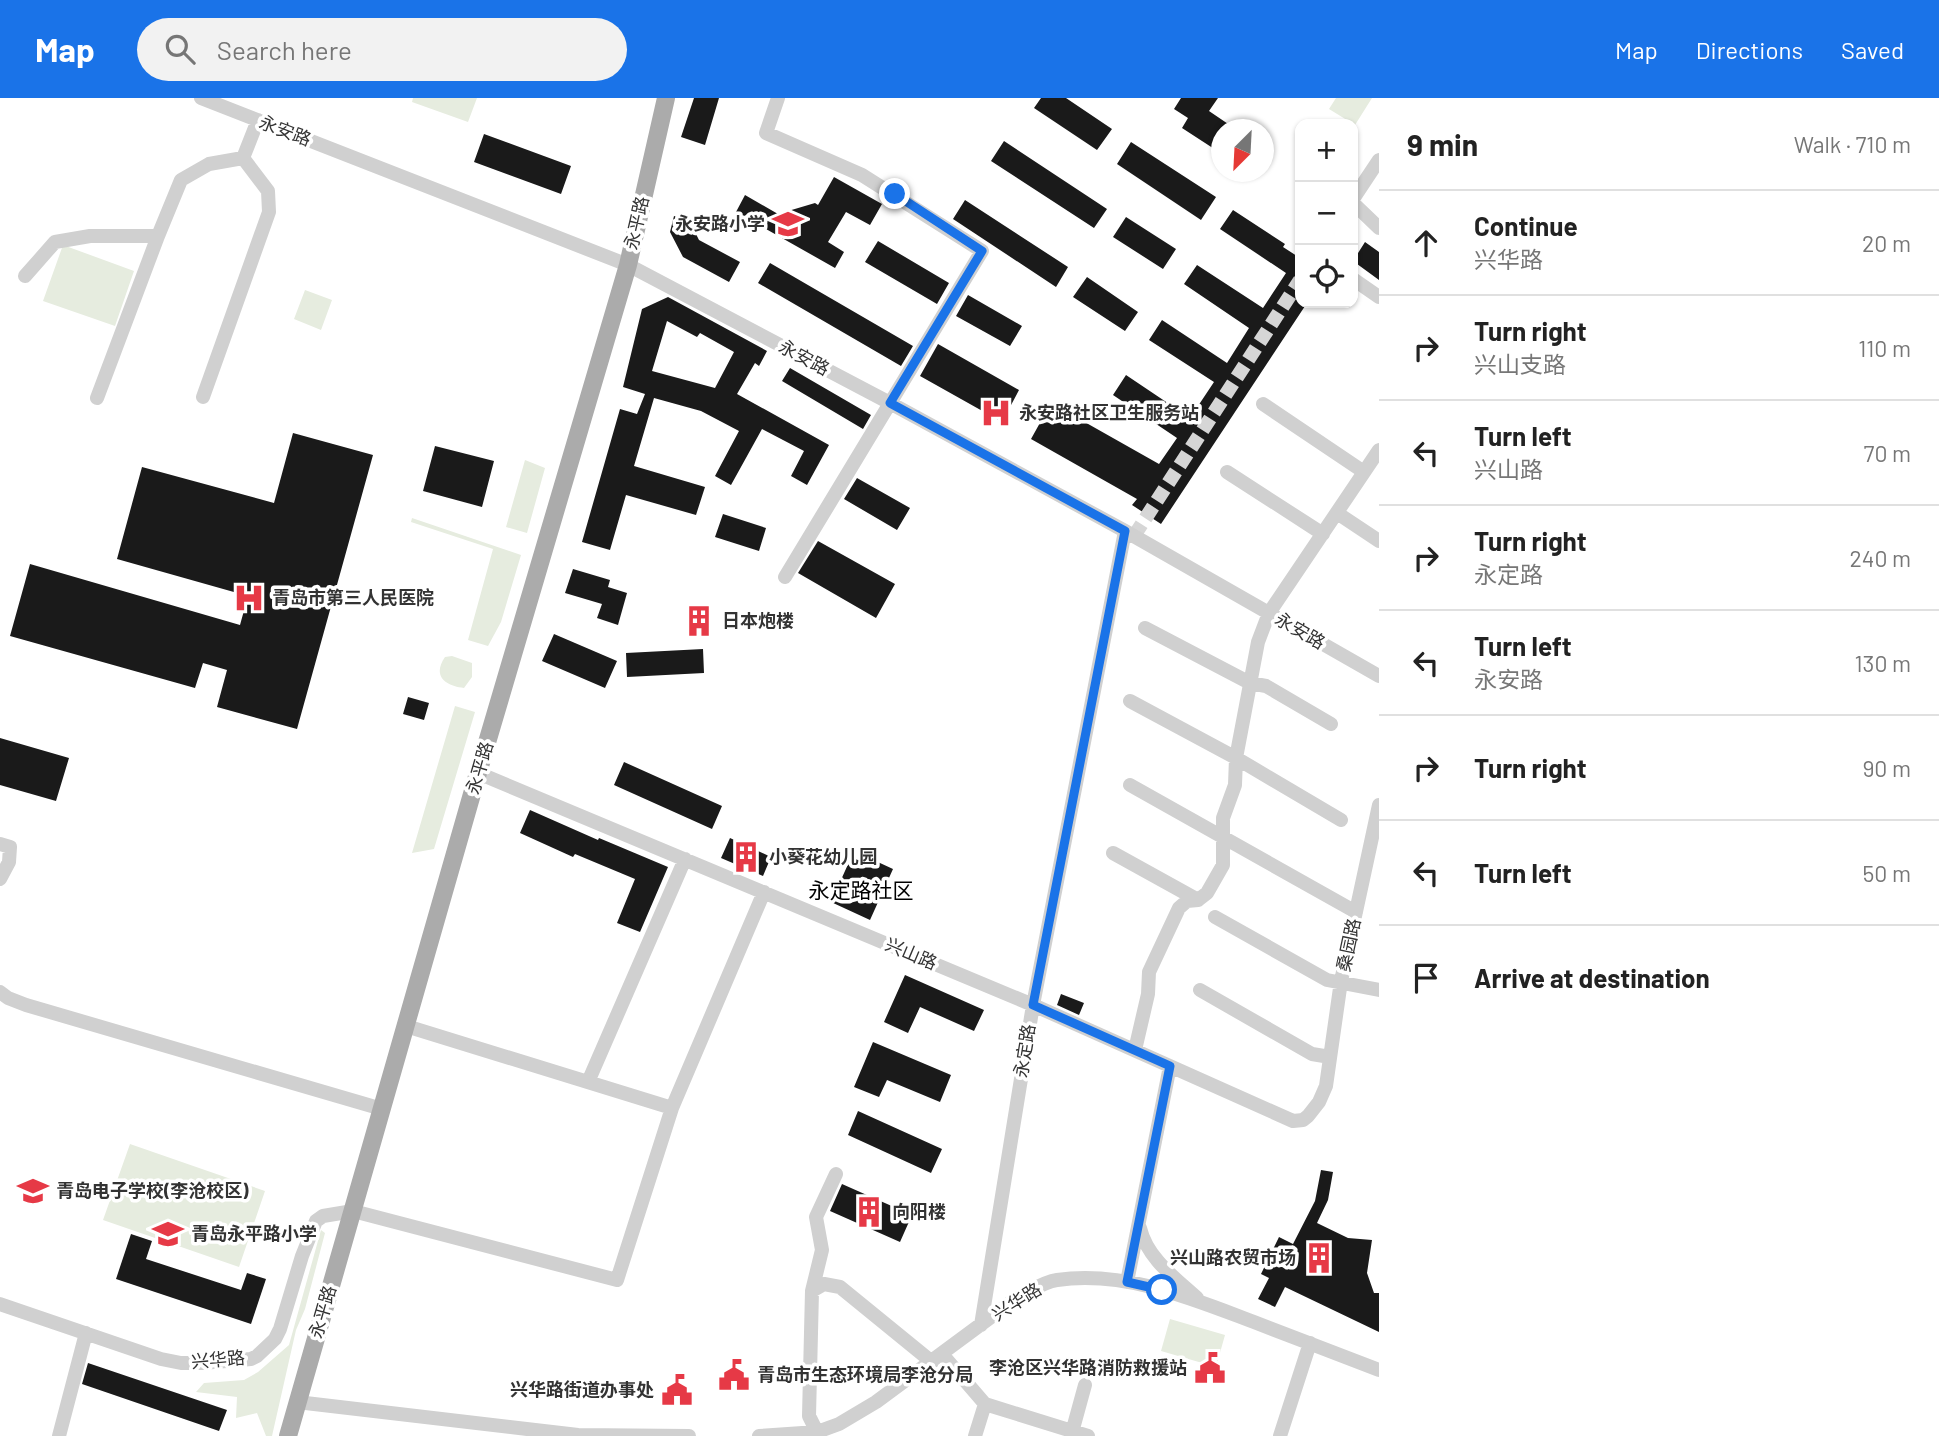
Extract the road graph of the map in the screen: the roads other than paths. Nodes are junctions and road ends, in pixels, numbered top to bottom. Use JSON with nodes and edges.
{"nodes":[{"id":1,"x":201,"y":98,"type":"edge"},
{"id":2,"x":666,"y":98,"type":"edge"},
{"id":3,"x":778,"y":98,"type":"edge"},
{"id":4,"x":258,"y":120,"type":"junction"},
{"id":5,"x":243,"y":158,"type":"junction"},
{"id":6,"x":1379,"y":160,"type":"edge"},
{"id":7,"x":1358,"y":193,"type":"edge"},
{"id":8,"x":1358,"y":206,"type":"edge"},
{"id":9,"x":1379,"y":228,"type":"edge"},
{"id":10,"x":158,"y":236,"type":"junction"},
{"id":11,"x":628,"y":265,"type":"junction"},
{"id":12,"x":25,"y":276,"type":"dead end"},
{"id":13,"x":1358,"y":282,"type":"edge"},
{"id":14,"x":1379,"y":297,"type":"edge"},
{"id":15,"x":203,"y":397,"type":"dead end"},
{"id":16,"x":97,"y":398,"type":"dead end"},
{"id":17,"x":890,"y":403,"type":"junction"},
{"id":18,"x":1263,"y":404,"type":"dead end"},
{"id":19,"x":1379,"y":450,"type":"edge"},
{"id":20,"x":1227,"y":472,"type":"dead end"},
{"id":21,"x":1364,"y":472,"type":"junction"},
{"id":22,"x":1337,"y":513,"type":"junction"},
{"id":23,"x":1125,"y":531,"type":"junction"},
{"id":24,"x":1323,"y":534,"type":"junction"},
{"id":25,"x":1379,"y":541,"type":"edge"},
{"id":26,"x":785,"y":577,"type":"dead end"},
{"id":27,"x":1269,"y":613,"type":"junction"},
{"id":28,"x":1145,"y":628,"type":"dead end"},
{"id":29,"x":1379,"y":677,"type":"edge"},
{"id":30,"x":1250,"y":683,"type":"junction"},
{"id":31,"x":1130,"y":701,"type":"dead end"},
{"id":32,"x":1331,"y":724,"type":"dead end"},
{"id":33,"x":1236,"y":758,"type":"junction"},
{"id":34,"x":478,"y":773,"type":"junction"},
{"id":35,"x":1130,"y":786,"type":"dead end"},
{"id":36,"x":1379,"y":805,"type":"edge"},
{"id":37,"x":1341,"y":820,"type":"dead end"},
{"id":38,"x":1222,"y":837,"type":"junction"},
{"id":39,"x":0,"y":844,"type":"edge"},
{"id":40,"x":1113,"y":853,"type":"dead end"},
{"id":41,"x":685,"y":859,"type":"junction"},
{"id":42,"x":0,"y":879,"type":"edge"},
{"id":43,"x":764,"y":892,"type":"junction"},
{"id":44,"x":1198,"y":900,"type":"junction"},
{"id":45,"x":1356,"y":912,"type":"junction"},
{"id":46,"x":1215,"y":917,"type":"dead end"},
{"id":47,"x":1341,"y":981,"type":"junction"},
{"id":48,"x":1200,"y":990,"type":"dead end"},
{"id":49,"x":1379,"y":990,"type":"edge"},
{"id":50,"x":0,"y":992,"type":"edge"},
{"id":51,"x":1033,"y":1005,"type":"junction"},
{"id":52,"x":406,"y":1026,"type":"junction"},
{"id":53,"x":1135,"y":1050,"type":"junction"},
{"id":54,"x":1330,"y":1057,"type":"junction"},
{"id":55,"x":1170,"y":1066,"type":"junction"},
{"id":56,"x":588,"y":1082,"type":"junction"},
{"id":57,"x":1326,"y":1086,"type":"joint"},
{"id":58,"x":673,"y":1108,"type":"junction"},
{"id":59,"x":382,"y":1109,"type":"junction"},
{"id":60,"x":835,"y":1174,"type":"dead end"},
{"id":61,"x":352,"y":1211,"type":"junction"},
{"id":62,"x":1139,"y":1225,"type":"junction"},
{"id":63,"x":1127,"y":1282,"type":"junction"},
{"id":64,"x":812,"y":1291,"type":"junction"},
{"id":65,"x":1200,"y":1302,"type":"junction"},
{"id":66,"x":0,"y":1304,"type":"edge"},
{"id":67,"x":981,"y":1325,"type":"junction"},
{"id":68,"x":86,"y":1333,"type":"junction"},
{"id":69,"x":1310,"y":1343,"type":"junction"},
{"id":70,"x":937,"y":1358,"type":"junction"},
{"id":71,"x":1379,"y":1370,"type":"edge"},
{"id":72,"x":1085,"y":1385,"type":"dead end"},
{"id":73,"x":297,"y":1402,"type":"junction"},
{"id":74,"x":985,"y":1404,"type":"junction"},
{"id":75,"x":816,"y":1434,"type":"edge"},
{"id":76,"x":1071,"y":1434,"type":"edge"},
{"id":77,"x":59,"y":1436,"type":"edge"},
{"id":78,"x":288,"y":1436,"type":"edge"},
{"id":79,"x":689,"y":1436,"type":"edge"},
{"id":80,"x":759,"y":1436,"type":"edge"},
{"id":81,"x":975,"y":1436,"type":"edge"},
{"id":82,"x":1088,"y":1436,"type":"edge"},
{"id":83,"x":1280,"y":1436,"type":"edge"}],
"edges":[{"from":1,"to":4,"type":"street","name":"永安路"},
{"from":2,"to":11,"type":"main road","name":"永平路"},
{"from":3,"to":17,"type":"street"},
{"from":4,"to":5,"type":"street"},
{"from":4,"to":11,"type":"street","name":"永安路"},
{"from":5,"to":10,"type":"street"},
{"from":5,"to":15,"type":"street"},
{"from":6,"to":7,"type":"street"},
{"from":8,"to":9,"type":"street"},
{"from":10,"to":12,"type":"street"},
{"from":10,"to":16,"type":"street"},
{"from":11,"to":17,"type":"street","name":"永安路"},
{"from":11,"to":34,"type":"main road","name":"永平路"},
{"from":13,"to":14,"type":"street"},
{"from":17,"to":23,"type":"street","name":"永安路"},
{"from":17,"to":26,"type":"street"},
{"from":18,"to":21,"type":"street"},
{"from":19,"to":21,"type":"street"},
{"from":20,"to":24,"type":"street"},
{"from":21,"to":22,"type":"street"},
{"from":22,"to":24,"type":"street"},
{"from":22,"to":25,"type":"street"},
{"from":23,"to":27,"type":"street","name":"永安路"},
{"from":23,"to":51,"type":"street","name":"永定路"},
{"from":24,"to":27,"type":"street"},
{"from":27,"to":29,"type":"street","name":"永安路"},
{"from":27,"to":30,"type":"street"},
{"from":28,"to":30,"type":"street"},
{"from":30,"to":32,"type":"street"},
{"from":30,"to":33,"type":"street"},
{"from":31,"to":33,"type":"street"},
{"from":33,"to":37,"type":"street"},
{"from":33,"to":38,"type":"street"},
{"from":34,"to":41,"type":"street","name":"兴山路"},
{"from":34,"to":52,"type":"main road","name":"永平路"},
{"from":35,"to":38,"type":"street"},
{"from":36,"to":45,"type":"street","name":"桑园路"},
{"from":38,"to":44,"type":"street"},
{"from":38,"to":45,"type":"street"},
{"from":39,"to":42,"type":"street"},
{"from":40,"to":44,"type":"street"},
{"from":41,"to":43,"type":"street","name":"兴山路"},
{"from":41,"to":56,"type":"street"},
{"from":43,"to":51,"type":"street","name":"兴山路"},
{"from":43,"to":58,"type":"street"},
{"from":44,"to":53,"type":"street"},
{"from":45,"to":47,"type":"street","name":"桑园路"},
{"from":46,"to":47,"type":"street"},
{"from":47,"to":49,"type":"street"},
{"from":47,"to":54,"type":"street","name":"桑园路"},
{"from":48,"to":54,"type":"street"},
{"from":50,"to":59,"type":"street"},
{"from":51,"to":53,"type":"street","name":"兴山路"},
{"from":51,"to":67,"type":"street","name":"永定路"},
{"from":52,"to":56,"type":"street"},
{"from":52,"to":59,"type":"main road","name":"永平路"},
{"from":53,"to":55,"type":"street","name":"兴山路"},
{"from":54,"to":57,"type":"street","name":"桑园路"},
{"from":55,"to":57,"type":"street","name":"兴山路"},
{"from":55,"to":62,"type":"street"},
{"from":56,"to":58,"type":"street"},
{"from":58,"to":61,"type":"street"},
{"from":59,"to":61,"type":"main road","name":"永平路"},
{"from":60,"to":64,"type":"street"},
{"from":61,"to":68,"type":"street","name":"兴华路"},
{"from":61,"to":73,"type":"main road","name":"永平路"},
{"from":62,"to":63,"type":"street"},
{"from":62,"to":65,"type":"street"},
{"from":63,"to":65,"type":"street","name":"兴华路"},
{"from":63,"to":67,"type":"street","name":"兴华路"},
{"from":64,"to":70,"type":"street"},
{"from":64,"to":75,"type":"street"},
{"from":65,"to":69,"type":"street","name":"兴华路"},
{"from":66,"to":68,"type":"street","name":"兴华路"},
{"from":67,"to":70,"type":"street","name":"兴华路"},
{"from":68,"to":77,"type":"street"},
{"from":69,"to":71,"type":"street","name":"兴华路"},
{"from":69,"to":83,"type":"street"},
{"from":70,"to":74,"type":"street"},
{"from":70,"to":75,"type":"street","name":"兴华路"},
{"from":72,"to":76,"type":"street"},
{"from":73,"to":78,"type":"main road","name":"永平路"},
{"from":73,"to":79,"type":"street"},
{"from":74,"to":76,"type":"street"},
{"from":74,"to":81,"type":"street"},
{"from":75,"to":80,"type":"street","name":"兴华路"},
{"from":76,"to":82,"type":"street"}]}
